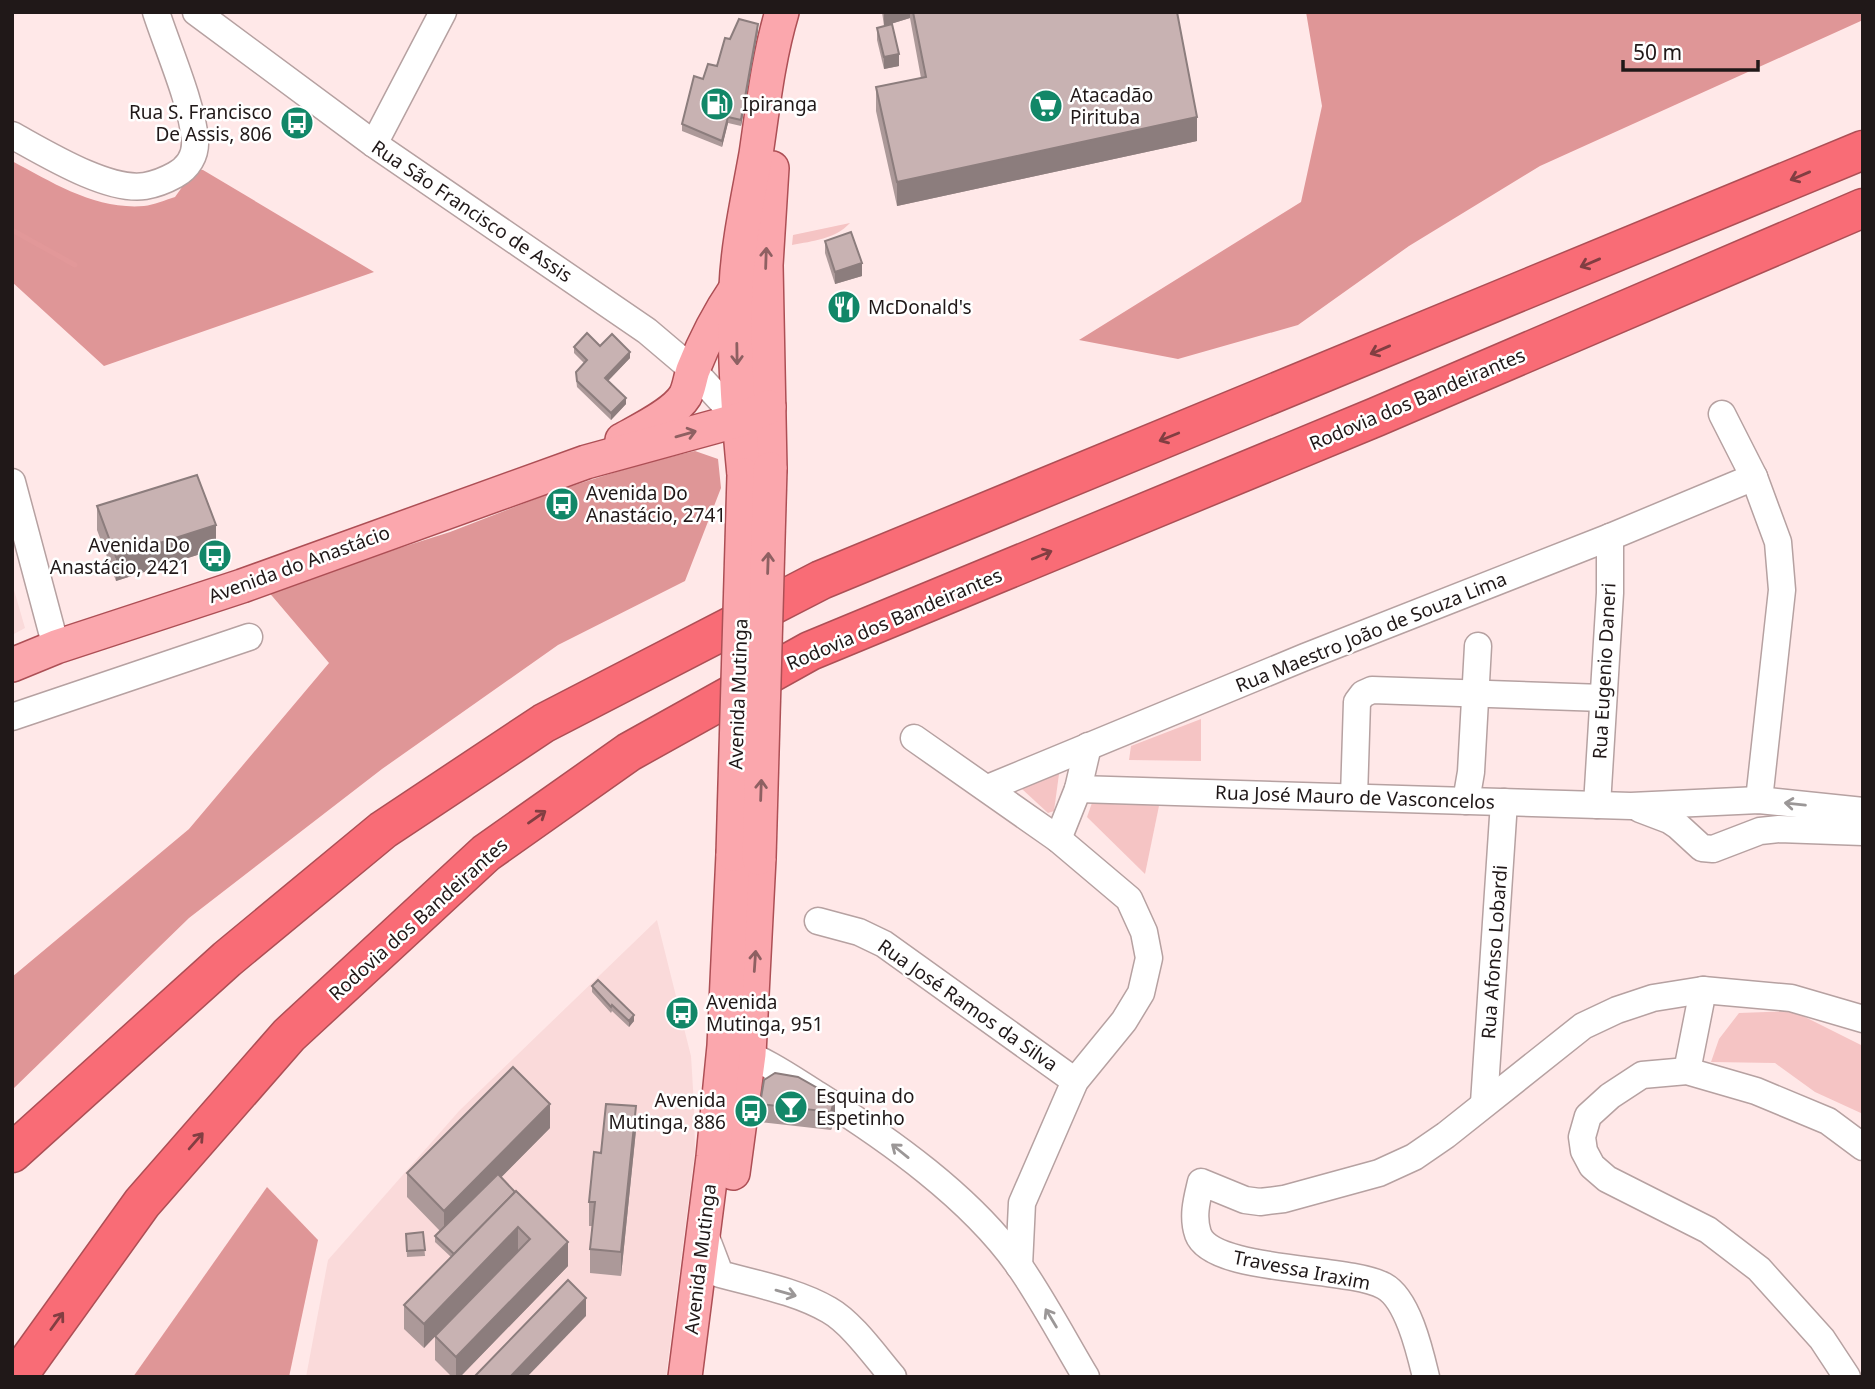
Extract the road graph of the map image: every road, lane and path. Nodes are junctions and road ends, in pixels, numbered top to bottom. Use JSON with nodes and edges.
{"nodes":[{"id":1,"x":156,"y":12,"type":"edge"},
{"id":2,"x":196,"y":12,"type":"edge"},
{"id":3,"x":443,"y":12,"type":"edge"},
{"id":4,"x":782,"y":12,"type":"edge"},
{"id":5,"x":805,"y":12,"type":"edge"},
{"id":6,"x":12,"y":135,"type":"edge"},
{"id":7,"x":374,"y":144,"type":"junction"},
{"id":8,"x":1863,"y":150,"type":"edge"},
{"id":9,"x":1863,"y":208,"type":"edge"},
{"id":10,"x":736,"y":288,"type":"junction"},
{"id":11,"x":768,"y":351,"type":"junction"},
{"id":12,"x":693,"y":370,"type":"junction"},
{"id":13,"x":769,"y":407,"type":"junction"},
{"id":14,"x":1722,"y":414,"type":"dead end"},
{"id":15,"x":739,"y":420,"type":"junction"},
{"id":16,"x":586,"y":462,"type":"junction"},
{"id":17,"x":757,"y":472,"type":"junction"},
{"id":18,"x":1754,"y":477,"type":"junction"},
{"id":19,"x":12,"y":482,"type":"edge"},
{"id":20,"x":1610,"y":537,"type":"junction"},
{"id":21,"x":250,"y":637,"type":"dead end"},
{"id":22,"x":1478,"y":646,"type":"dead end"},
{"id":23,"x":56,"y":647,"type":"junction"},
{"id":24,"x":12,"y":665,"type":"edge"},
{"id":25,"x":1476,"y":693,"type":"junction"},
{"id":26,"x":1603,"y":698,"type":"junction"},
{"id":27,"x":12,"y":717,"type":"edge"},
{"id":28,"x":914,"y":738,"type":"dead end"},
{"id":29,"x":1088,"y":746,"type":"junction"},
{"id":30,"x":988,"y":788,"type":"junction"},
{"id":31,"x":1078,"y":789,"type":"junction"},
{"id":32,"x":1354,"y":797,"type":"junction"},
{"id":33,"x":1731,"y":800,"type":"junction"},
{"id":34,"x":1759,"y":800,"type":"junction"},
{"id":35,"x":1466,"y":801,"type":"junction"},
{"id":36,"x":1699,"y":801,"type":"junction"},
{"id":37,"x":1504,"y":802,"type":"junction"},
{"id":38,"x":1597,"y":805,"type":"junction"},
{"id":39,"x":1631,"y":807,"type":"junction"},
{"id":40,"x":1863,"y":811,"type":"edge"},
{"id":41,"x":1863,"y":832,"type":"edge"},
{"id":42,"x":1058,"y":839,"type":"junction"},
{"id":43,"x":1690,"y":839,"type":"junction"},
{"id":44,"x":1735,"y":840,"type":"junction"},
{"id":45,"x":818,"y":921,"type":"dead end"},
{"id":46,"x":1703,"y":990,"type":"junction"},
{"id":47,"x":1863,"y":1019,"type":"edge"},
{"id":48,"x":737,"y":1050,"type":"junction"},
{"id":49,"x":1687,"y":1071,"type":"junction"},
{"id":50,"x":1075,"y":1081,"type":"junction"},
{"id":51,"x":1484,"y":1103,"type":"junction"},
{"id":52,"x":1863,"y":1147,"type":"edge"},
{"id":53,"x":12,"y":1153,"type":"edge"},
{"id":54,"x":1021,"y":1203,"type":"junction"},
{"id":55,"x":981,"y":1222,"type":"junction"},
{"id":56,"x":704,"y":1232,"type":"junction"},
{"id":57,"x":1019,"y":1266,"type":"junction"},
{"id":58,"x":720,"y":1274,"type":"junction"},
{"id":59,"x":17,"y":1377,"type":"edge"},
{"id":60,"x":685,"y":1377,"type":"edge"},
{"id":61,"x":706,"y":1377,"type":"edge"},
{"id":62,"x":893,"y":1377,"type":"edge"},
{"id":63,"x":1086,"y":1377,"type":"edge"},
{"id":64,"x":1426,"y":1377,"type":"edge"},
{"id":65,"x":1847,"y":1377,"type":"edge"}],
"edges":[{"from":1,"to":6,"type":"street"},
{"from":2,"to":7,"type":"street","name":"Rua São Francisco de Assis"},
{"from":3,"to":7,"type":"street"},
{"from":4,"to":10,"type":"main road","name":"Avenida Mutinga"},
{"from":11,"to":5,"type":"main road","name":"Avenida Mutinga","one_way":true},
{"from":7,"to":12,"type":"street","name":"Rua São Francisco de Assis"},
{"from":8,"to":53,"type":"highway","one_way":true},
{"from":59,"to":9,"type":"highway","name":"Rodovia dos Bandeirantes","one_way":true},
{"from":10,"to":11,"type":"main road"},
{"from":10,"to":12,"type":"main road","name":"Avenida do Anastácio"},
{"from":10,"to":15,"type":"main road","name":"Avenida Mutinga","one_way":true},
{"from":11,"to":13,"type":"main road","name":"Avenida Mutinga"},
{"from":12,"to":15,"type":"street","name":"Rua São Francisco de Assis"},
{"from":12,"to":16,"type":"main road","name":"Avenida do Anastácio"},
{"from":13,"to":15,"type":"main road","name":"Avenida do Anastácio"},
{"from":13,"to":17,"type":"main road","name":"Avenida Mutinga"},
{"from":14,"to":18,"type":"street"},
{"from":16,"to":15,"type":"main road","name":"Avenida do Anastácio","one_way":true},
{"from":15,"to":17,"type":"main road","name":"Avenida Mutinga"},
{"from":16,"to":23,"type":"main road","name":"Avenida do Anastácio"},
{"from":17,"to":48,"type":"main road","name":"Avenida Mutinga","bridge":true},
{"from":18,"to":20,"type":"street","name":"Rua Maestro João de Souza Lima"},
{"from":18,"to":34,"type":"street"},
{"from":19,"to":23,"type":"street"},
{"from":20,"to":26,"type":"street","name":"Rua Eugenio Daneri"},
{"from":20,"to":29,"type":"street","name":"Rua Maestro João de Souza Lima"},
{"from":21,"to":27,"type":"street"},
{"from":22,"to":25,"type":"street"},
{"from":23,"to":24,"type":"main road","name":"Avenida do Anastácio"},
{"from":25,"to":26,"type":"street"},
{"from":25,"to":32,"type":"street"},
{"from":25,"to":35,"type":"street"},
{"from":26,"to":38,"type":"street","name":"Rua Eugenio Daneri"},
{"from":28,"to":30,"type":"street"},
{"from":29,"to":30,"type":"street","name":"Rua Maestro João de Souza Lima"},
{"from":29,"to":31,"type":"street"},
{"from":30,"to":42,"type":"street"},
{"from":31,"to":32,"type":"street","name":"Rua José Mauro de Vasconcelos"},
{"from":31,"to":42,"type":"street"},
{"from":32,"to":35,"type":"street","name":"Rua José Mauro de Vasconcelos"},
{"from":33,"to":34,"type":"street","name":"Rua José Mauro de Vasconcelos"},
{"from":33,"to":36,"type":"street","name":"Rua José Mauro de Vasconcelos"},
{"from":33,"to":44,"type":"street"},
{"from":40,"to":34,"type":"street","name":"Rua José Mauro de Vasconcelos","one_way":true},
{"from":35,"to":37,"type":"street","name":"Rua José Mauro de Vasconcelos"},
{"from":36,"to":39,"type":"street","name":"Rua José Mauro de Vasconcelos"},
{"from":36,"to":43,"type":"street"},
{"from":37,"to":38,"type":"street","name":"Rua José Mauro de Vasconcelos"},
{"from":37,"to":51,"type":"street","name":"Rua Afonso Lobardi"},
{"from":38,"to":39,"type":"street","name":"Rua José Mauro de Vasconcelos"},
{"from":39,"to":43,"type":"street","name":"Rua José Mauro de Vasconcelos"},
{"from":41,"to":44,"type":"street","name":"Rua José Mauro de Vasconcelos"},
{"from":42,"to":50,"type":"street"},
{"from":43,"to":44,"type":"street","name":"Rua José Mauro de Vasconcelos"},
{"from":45,"to":50,"type":"street","name":"Rua José Ramos da Silva"},
{"from":46,"to":47,"type":"street"},
{"from":46,"to":49,"type":"street"},
{"from":46,"to":51,"type":"street"},
{"from":55,"to":48,"type":"street","one_way":true},
{"from":48,"to":56,"type":"main road","name":"Avenida Mutinga"},
{"from":48,"to":58,"type":"main road","name":"Avenida Mutinga"},
{"from":49,"to":52,"type":"street"},
{"from":49,"to":65,"type":"street"},
{"from":50,"to":54,"type":"street"},
{"from":51,"to":64,"type":"street","name":"Travessa Iraxim"},
{"from":54,"to":55,"type":"street"},
{"from":54,"to":57,"type":"street"},
{"from":55,"to":57,"type":"street"},
{"from":56,"to":58,"type":"street"},
{"from":56,"to":60,"type":"main road","name":"Avenida Mutinga"},
{"from":63,"to":57,"type":"street","one_way":true},
{"from":58,"to":61,"type":"main road","name":"Avenida Mutinga"},
{"from":58,"to":62,"type":"street","one_way":true}]}
